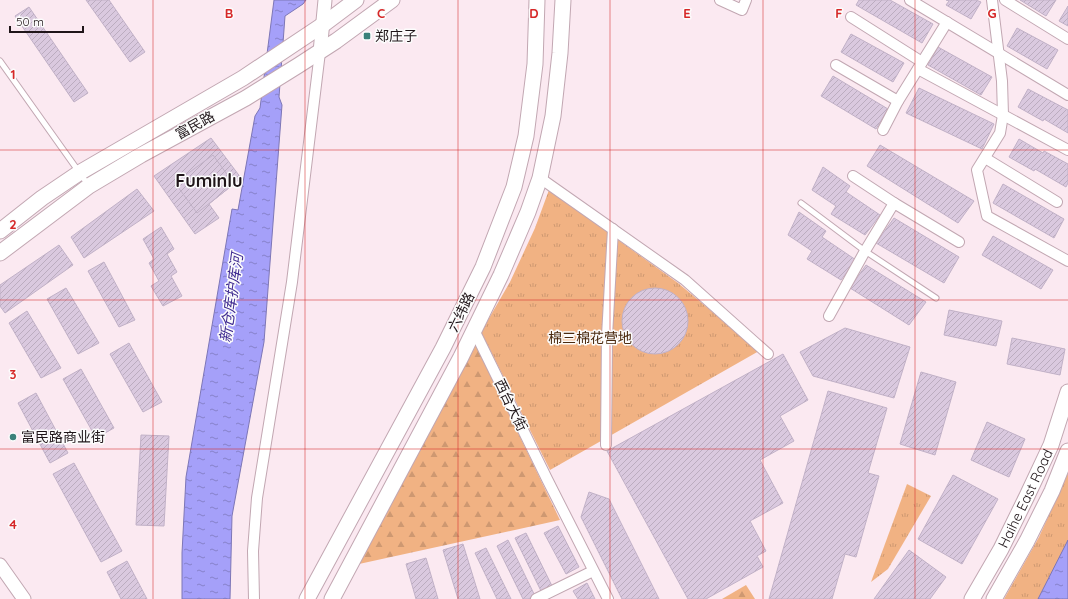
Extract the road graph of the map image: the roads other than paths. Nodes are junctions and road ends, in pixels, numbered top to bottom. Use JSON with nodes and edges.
{"nodes":[{"id":1,"x":325,"y":0,"type":"edge"},
{"id":2,"x":356,"y":0,"type":"edge"},
{"id":3,"x":392,"y":0,"type":"edge"},
{"id":4,"x":537,"y":0,"type":"edge"},
{"id":5,"x":563,"y":0,"type":"edge"},
{"id":6,"x":720,"y":0,"type":"edge"},
{"id":7,"x":746,"y":0,"type":"edge"},
{"id":8,"x":910,"y":0,"type":"edge"},
{"id":9,"x":992,"y":0,"type":"edge"},
{"id":10,"x":1005,"y":0,"type":"edge"},
{"id":11,"x":851,"y":17,"type":"dead end"},
{"id":12,"x":947,"y":22,"type":"junction"},
{"id":13,"x":324,"y":24,"type":"junction"},
{"id":14,"x":1068,"y":39,"type":"edge"},
{"id":15,"x":320,"y":52,"type":"junction"},
{"id":16,"x":998,"y":54,"type":"junction"},
{"id":17,"x":0,"y":61,"type":"edge"},
{"id":18,"x":836,"y":65,"type":"dead end"},
{"id":19,"x":920,"y":65,"type":"junction"},
{"id":20,"x":1068,"y":95,"type":"edge"},
{"id":21,"x":898,"y":101,"type":"junction"},
{"id":22,"x":1003,"y":115,"type":"junction"},
{"id":23,"x":883,"y":130,"type":"dead end"},
{"id":24,"x":1068,"y":150,"type":"edge"},
{"id":25,"x":985,"y":158,"type":"junction"},
{"id":26,"x":79,"y":173,"type":"junction"},
{"id":27,"x":853,"y":176,"type":"dead end"},
{"id":28,"x":540,"y":178,"type":"junction"},
{"id":29,"x":89,"y":186,"type":"junction"},
{"id":30,"x":1057,"y":202,"type":"dead end"},
{"id":31,"x":801,"y":203,"type":"dead end"},
{"id":32,"x":894,"y":203,"type":"junction"},
{"id":33,"x":613,"y":229,"type":"junction"},
{"id":34,"x":0,"y":231,"type":"edge"},
{"id":35,"x":959,"y":242,"type":"dead end"},
{"id":36,"x":865,"y":251,"type":"junction"},
{"id":37,"x":0,"y":253,"type":"edge"},
{"id":38,"x":1068,"y":261,"type":"edge"},
{"id":39,"x":936,"y":298,"type":"dead end"},
{"id":40,"x":829,"y":316,"type":"dead end"},
{"id":41,"x":474,"y":330,"type":"junction"},
{"id":42,"x":768,"y":354,"type":"dead end"},
{"id":43,"x":1068,"y":392,"type":"edge"},
{"id":44,"x":606,"y":445,"type":"dead end"},
{"id":45,"x":1068,"y":451,"type":"edge"},
{"id":46,"x":0,"y":565,"type":"edge"},
{"id":47,"x":593,"y":571,"type":"junction"},
{"id":48,"x":24,"y":599,"type":"edge"},
{"id":49,"x":254,"y":599,"type":"edge"},
{"id":50,"x":307,"y":599,"type":"edge"},
{"id":51,"x":332,"y":599,"type":"edge"},
{"id":52,"x":536,"y":599,"type":"edge"},
{"id":53,"x":608,"y":599,"type":"edge"},
{"id":54,"x":972,"y":599,"type":"edge"},
{"id":55,"x":994,"y":599,"type":"edge"}],
"edges":[{"from":1,"to":13,"type":"street"},
{"from":2,"to":13,"type":"main road","name":"富民路"},
{"from":3,"to":15,"type":"main road","name":"富民路"},
{"from":4,"to":50,"type":"main road","name":"六纬路"},
{"from":5,"to":28,"type":"main road","name":"六纬路"},
{"from":6,"to":7,"type":"street"},
{"from":8,"to":12,"type":"street"},
{"from":9,"to":16,"type":"street"},
{"from":10,"to":14,"type":"street"},
{"from":11,"to":19,"type":"street"},
{"from":12,"to":16,"type":"street"},
{"from":12,"to":19,"type":"street"},
{"from":13,"to":15,"type":"street"},
{"from":13,"to":26,"type":"main road","name":"富民路"},
{"from":15,"to":29,"type":"main road","name":"富民路"},
{"from":15,"to":49,"type":"street"},
{"from":16,"to":20,"type":"street"},
{"from":16,"to":22,"type":"street"},
{"from":17,"to":26,"type":"lane"},
{"from":18,"to":21,"type":"street"},
{"from":19,"to":21,"type":"street"},
{"from":19,"to":22,"type":"street"},
{"from":21,"to":23,"type":"street"},
{"from":22,"to":24,"type":"street"},
{"from":22,"to":25,"type":"street"},
{"from":25,"to":30,"type":"street"},
{"from":25,"to":38,"type":"street"},
{"from":26,"to":29,"type":"lane"},
{"from":26,"to":34,"type":"main road","name":"富民路"},
{"from":27,"to":32,"type":"street"},
{"from":28,"to":33,"type":"street"},
{"from":28,"to":41,"type":"main road","name":"六纬路"},
{"from":29,"to":37,"type":"main road","name":"富民路"},
{"from":31,"to":36,"type":"lane"},
{"from":32,"to":35,"type":"street"},
{"from":32,"to":36,"type":"street"},
{"from":33,"to":42,"type":"street"},
{"from":33,"to":44,"type":"street"},
{"from":36,"to":39,"type":"lane"},
{"from":36,"to":40,"type":"street"},
{"from":41,"to":47,"type":"street","name":"西台大街"},
{"from":41,"to":51,"type":"main road","name":"六纬路"},
{"from":43,"to":54,"type":"main road","name":"Haihe East Road"},
{"from":45,"to":55,"type":"main road","name":"Haihe East Road"},
{"from":46,"to":48,"type":"street"},
{"from":47,"to":52,"type":"street"},
{"from":47,"to":53,"type":"street","name":"西台大街"}]}
